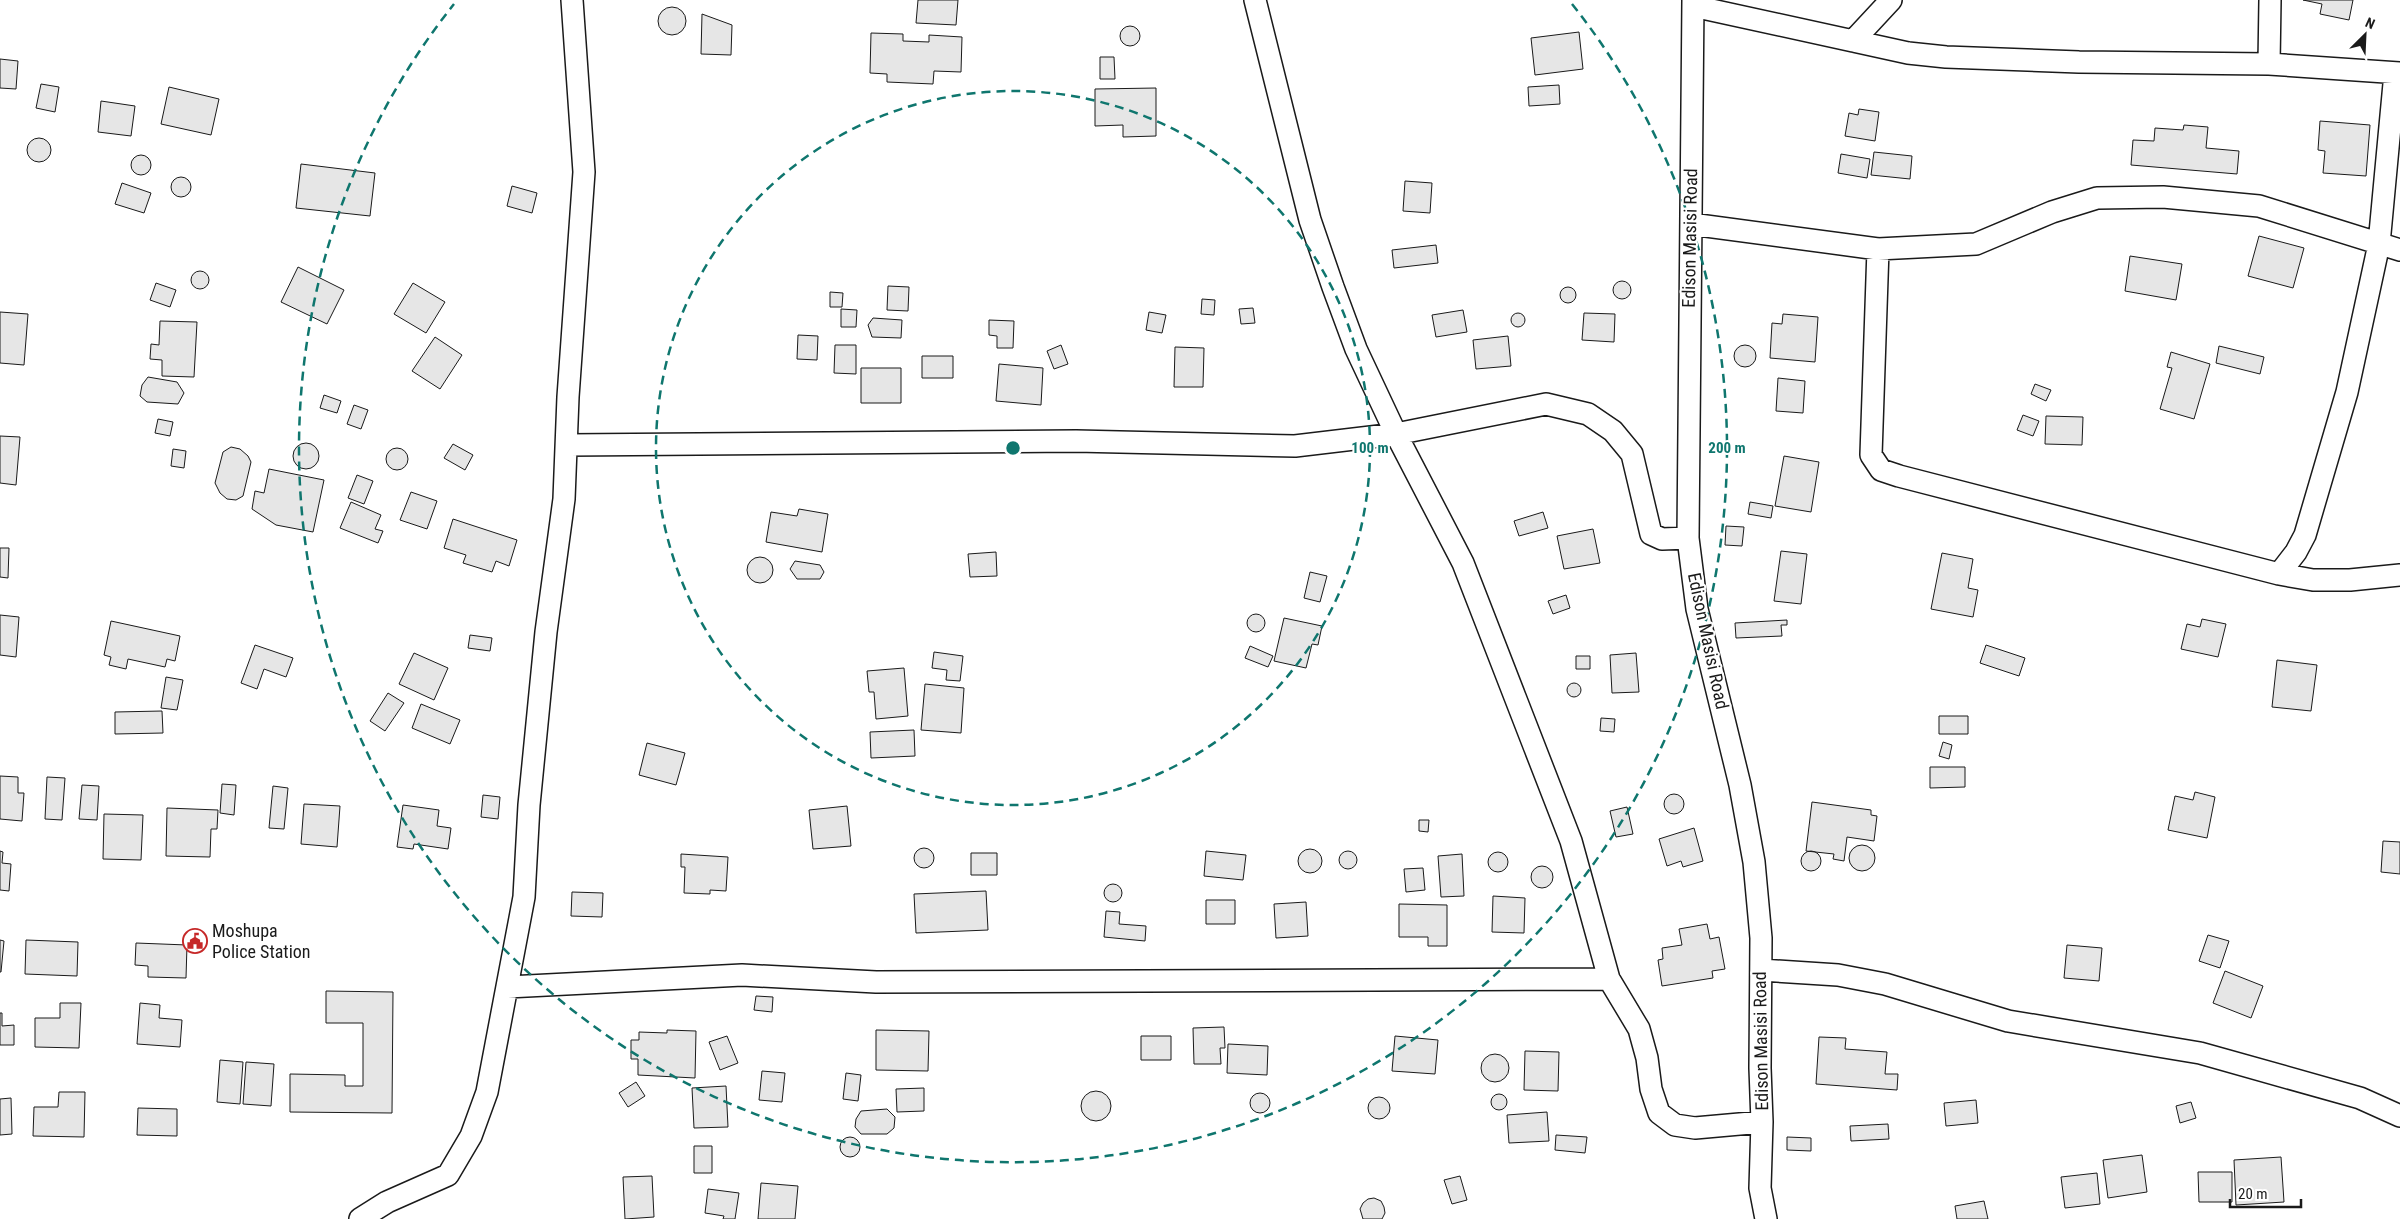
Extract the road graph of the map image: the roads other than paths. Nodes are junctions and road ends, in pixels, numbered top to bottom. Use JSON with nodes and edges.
{"nodes":[{"id":1,"x":572,"y":0,"type":"edge"},
{"id":2,"x":1256,"y":0,"type":"edge"},
{"id":3,"x":1890,"y":0,"type":"edge"},
{"id":4,"x":2270,"y":0,"type":"edge"},
{"id":5,"x":1693,"y":3,"type":"edge"},
{"id":6,"x":1853,"y":41,"type":"junction"},
{"id":7,"x":2268,"y":64,"type":"junction"},
{"id":8,"x":2397,"y":73,"type":"edge"},
{"id":9,"x":1691,"y":224,"type":"junction"},
{"id":10,"x":2379,"y":244,"type":"junction"},
{"id":11,"x":1878,"y":249,"type":"junction"},
{"id":12,"x":2400,"y":250,"type":"edge"},
{"id":13,"x":1396,"y":434,"type":"junction"},
{"id":14,"x":568,"y":445,"type":"junction"},
{"id":15,"x":1688,"y":538,"type":"junction"},
{"id":16,"x":2279,"y":574,"type":"junction"},
{"id":17,"x":2397,"y":580,"type":"edge"},
{"id":18,"x":1761,"y":970,"type":"junction"},
{"id":19,"x":1609,"y":979,"type":"junction"},
{"id":20,"x":507,"y":987,"type":"junction"},
{"id":21,"x":2400,"y":1116,"type":"edge"},
{"id":22,"x":1762,"y":1122,"type":"junction"},
{"id":23,"x":360,"y":1219,"type":"edge"},
{"id":24,"x":1766,"y":1219,"type":"edge"}],
"edges":[{"from":1,"to":14,"type":"street"},
{"from":2,"to":13,"type":"street"},
{"from":3,"to":6,"type":"street"},
{"from":4,"to":7,"type":"street"},
{"from":5,"to":6,"type":"street"},
{"from":5,"to":9,"type":"street","name":"Edison Masisi Road"},
{"from":6,"to":7,"type":"street"},
{"from":7,"to":8,"type":"street"},
{"from":8,"to":10,"type":"street"},
{"from":9,"to":11,"type":"street"},
{"from":9,"to":15,"type":"street","name":"Edison Masisi Road"},
{"from":10,"to":11,"type":"street"},
{"from":10,"to":12,"type":"street"},
{"from":10,"to":16,"type":"street"},
{"from":11,"to":16,"type":"street"},
{"from":13,"to":14,"type":"street"},
{"from":13,"to":15,"type":"street"},
{"from":13,"to":19,"type":"street"},
{"from":14,"to":20,"type":"street"},
{"from":15,"to":18,"type":"street","name":"Edison Masisi Road"},
{"from":16,"to":17,"type":"street"},
{"from":18,"to":21,"type":"street"},
{"from":18,"to":22,"type":"street","name":"Edison Masisi Road"},
{"from":19,"to":20,"type":"street"},
{"from":19,"to":22,"type":"street"},
{"from":20,"to":23,"type":"street"},
{"from":22,"to":24,"type":"street","name":"Edison Masisi Road"}]}
